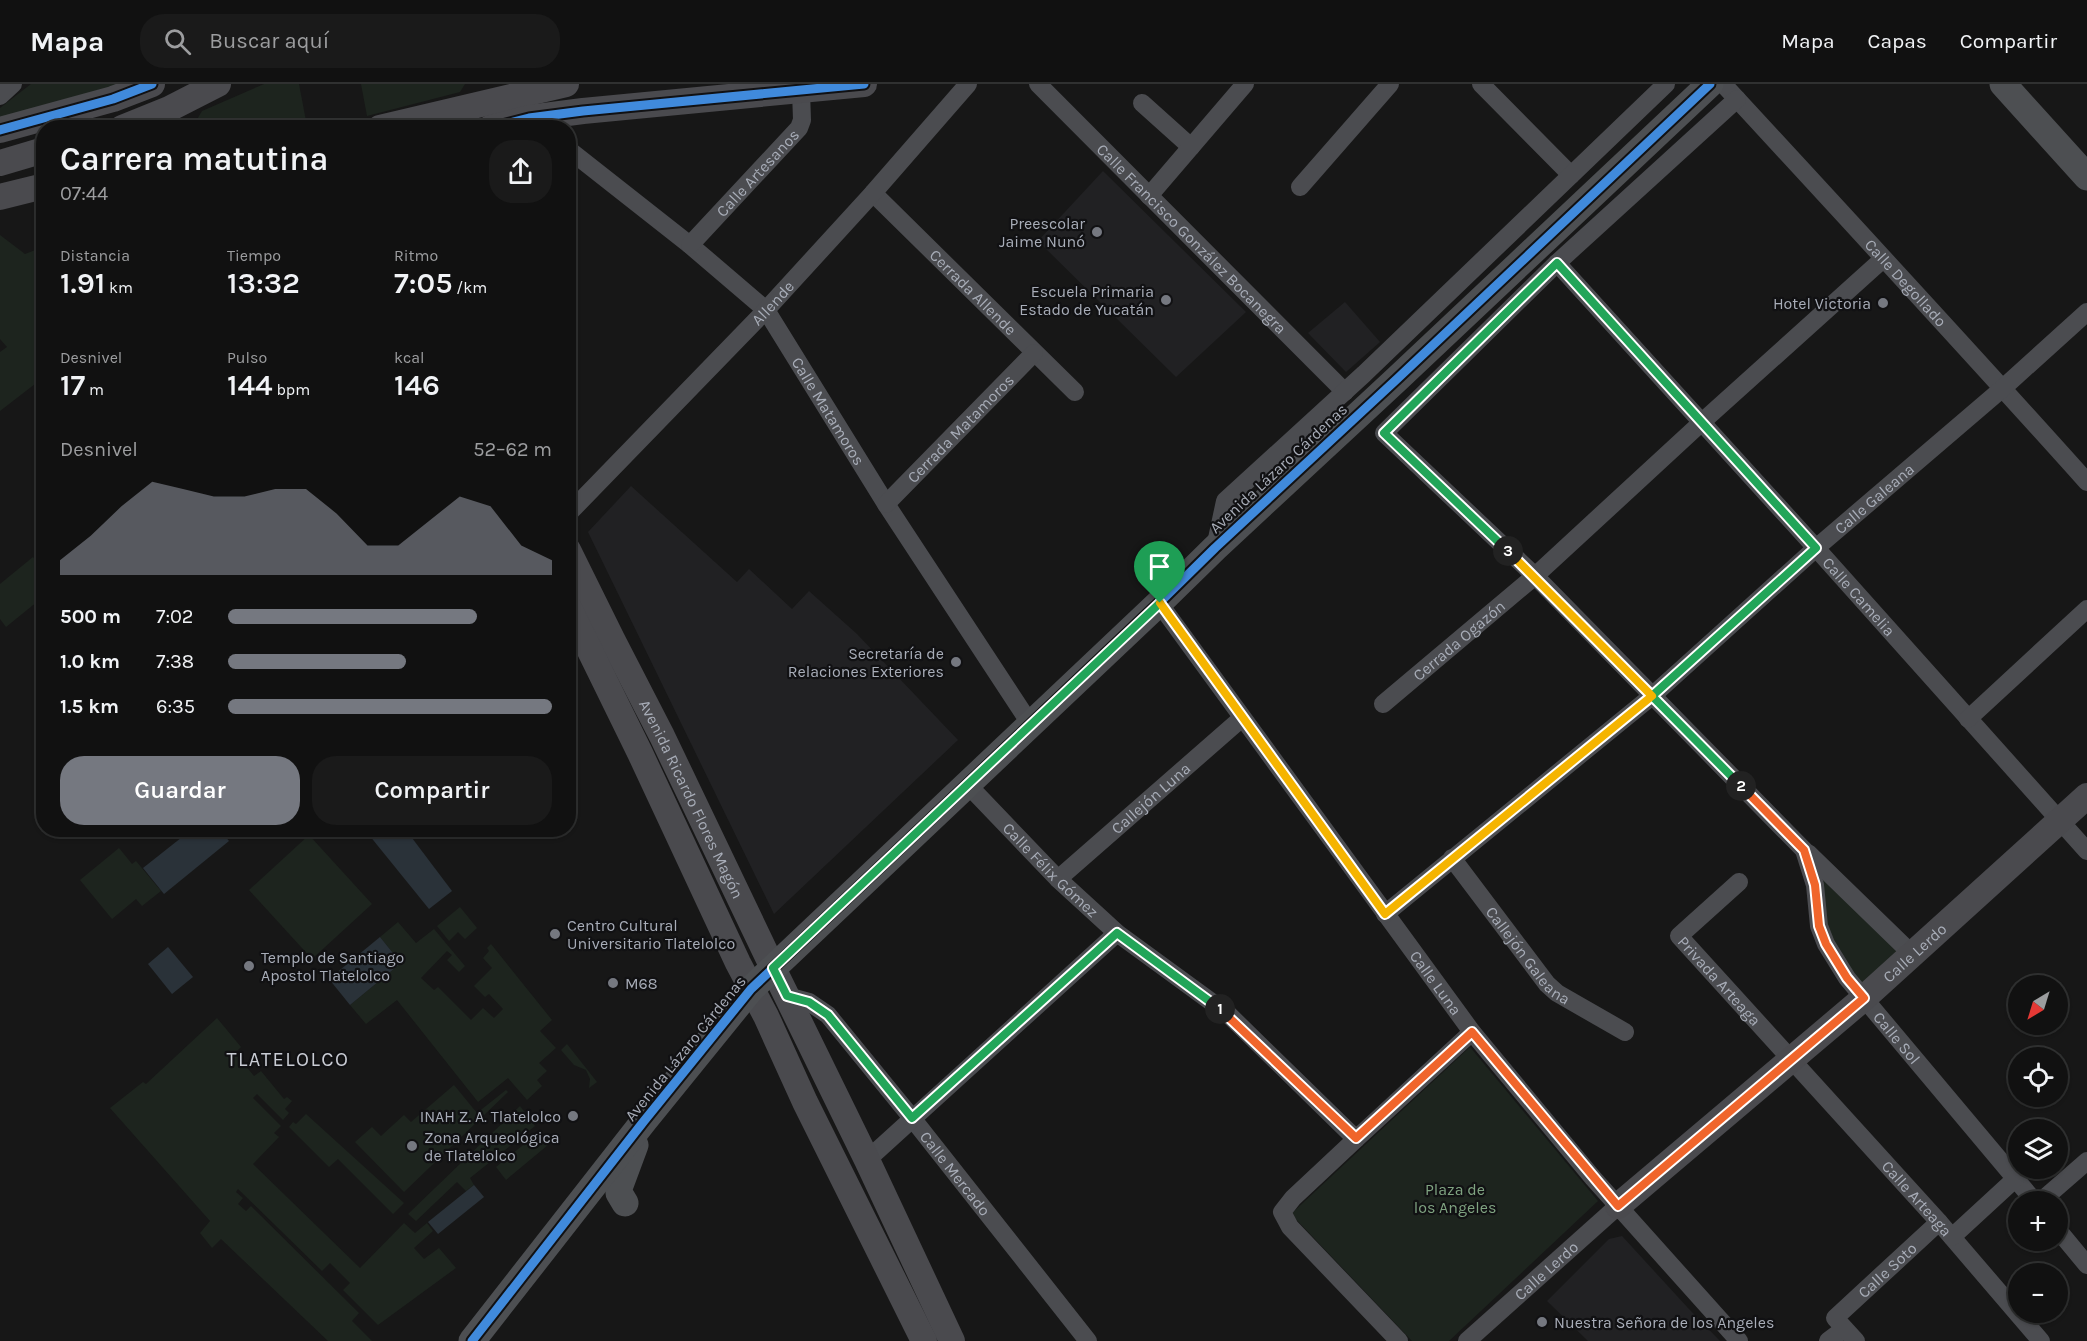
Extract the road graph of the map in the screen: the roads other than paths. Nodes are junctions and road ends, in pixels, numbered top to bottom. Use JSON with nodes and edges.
{"nodes":[{"id":1,"x":12,"y":84,"type":"edge"},
{"id":2,"x":152,"y":84,"type":"edge"},
{"id":3,"x":218,"y":84,"type":"edge"},
{"id":4,"x":566,"y":84,"type":"edge"},
{"id":5,"x":864,"y":84,"type":"edge"},
{"id":6,"x":968,"y":84,"type":"edge"},
{"id":7,"x":1038,"y":84,"type":"edge"},
{"id":8,"x":1245,"y":84,"type":"edge"},
{"id":9,"x":1390,"y":84,"type":"edge"},
{"id":10,"x":1481,"y":84,"type":"edge"},
{"id":11,"x":1666,"y":84,"type":"edge"},
{"id":12,"x":1710,"y":84,"type":"edge"},
{"id":13,"x":1723,"y":84,"type":"edge"},
{"id":14,"x":2003,"y":84,"type":"edge"},
{"id":15,"x":801,"y":91,"type":"junction"},
{"id":16,"x":489,"y":92,"type":"edge"},
{"id":17,"x":0,"y":96,"type":"edge"},
{"id":18,"x":1737,"y":99,"type":"junction"},
{"id":19,"x":1143,"y":103,"type":"dead end"},
{"id":20,"x":170,"y":107,"type":"edge"},
{"id":21,"x":36,"y":120,"type":"edge"},
{"id":22,"x":36,"y":120,"type":"edge"},
{"id":23,"x":140,"y":120,"type":"edge"},
{"id":24,"x":415,"y":120,"type":"edge"},
{"id":25,"x":485,"y":120,"type":"edge"},
{"id":26,"x":560,"y":120,"type":"edge"},
{"id":27,"x":0,"y":130,"type":"edge"},
{"id":28,"x":1191,"y":147,"type":"junction"},
{"id":29,"x":36,"y":152,"type":"edge"},
{"id":30,"x":576,"y":155,"type":"edge"},
{"id":31,"x":0,"y":163,"type":"edge"},
{"id":32,"x":1571,"y":175,"type":"junction"},
{"id":33,"x":2087,"y":177,"type":"edge"},
{"id":34,"x":1300,"y":187,"type":"dead end"},
{"id":35,"x":36,"y":188,"type":"edge"},
{"id":36,"x":873,"y":193,"type":"junction"},
{"id":37,"x":0,"y":196,"type":"edge"},
{"id":38,"x":1149,"y":196,"type":"junction"},
{"id":39,"x":690,"y":245,"type":"junction"},
{"id":40,"x":1883,"y":259,"type":"junction"},
{"id":41,"x":1557,"y":263,"type":"junction"},
{"id":42,"x":766,"y":310,"type":"junction"},
{"id":43,"x":2087,"y":312,"type":"edge"},
{"id":44,"x":1034,"y":353,"type":"junction"},
{"id":45,"x":2003,"y":388,"type":"junction"},
{"id":46,"x":1075,"y":392,"type":"dead end"},
{"id":47,"x":1345,"y":392,"type":"junction"},
{"id":48,"x":1702,"y":422,"type":"junction"},
{"id":49,"x":2087,"y":482,"type":"edge"},
{"id":50,"x":886,"y":504,"type":"junction"},
{"id":51,"x":576,"y":506,"type":"edge"},
{"id":52,"x":1215,"y":548,"type":"junction"},
{"id":53,"x":1816,"y":548,"type":"junction"},
{"id":54,"x":576,"y":566,"type":"edge"},
{"id":55,"x":1535,"y":576,"type":"junction"},
{"id":56,"x":1160,"y":603,"type":"junction"},
{"id":57,"x":2087,"y":609,"type":"edge"},
{"id":58,"x":576,"y":622,"type":"edge"},
{"id":59,"x":1652,"y":696,"type":"junction"},
{"id":60,"x":1383,"y":704,"type":"dead end"},
{"id":61,"x":1242,"y":718,"type":"junction"},
{"id":62,"x":1968,"y":719,"type":"junction"},
{"id":63,"x":1031,"y":724,"type":"junction"},
{"id":64,"x":967,"y":784,"type":"junction"},
{"id":65,"x":2087,"y":796,"type":"edge"},
{"id":66,"x":2059,"y":821,"type":"junction"},
{"id":67,"x":1804,"y":850,"type":"junction"},
{"id":68,"x":2087,"y":851,"type":"edge"},
{"id":69,"x":1452,"y":858,"type":"junction"},
{"id":70,"x":1058,"y":879,"type":"junction"},
{"id":71,"x":1739,"y":882,"type":"dead end"},
{"id":72,"x":1385,"y":914,"type":"junction"},
{"id":73,"x":1117,"y":933,"type":"junction"},
{"id":74,"x":1912,"y":954,"type":"junction"},
{"id":75,"x":773,"y":968,"type":"junction"},
{"id":76,"x":751,"y":989,"type":"junction"},
{"id":77,"x":787,"y":996,"type":"junction"},
{"id":78,"x":1864,"y":998,"type":"junction"},
{"id":79,"x":1472,"y":1032,"type":"junction"},
{"id":80,"x":1625,"y":1032,"type":"dead end"},
{"id":81,"x":1791,"y":1059,"type":"junction"},
{"id":82,"x":912,"y":1118,"type":"junction"},
{"id":83,"x":644,"y":1121,"type":"junction"},
{"id":84,"x":1356,"y":1138,"type":"junction"},
{"id":85,"x":867,"y":1160,"type":"junction"},
{"id":86,"x":2087,"y":1161,"type":"edge"},
{"id":87,"x":2008,"y":1171,"type":"edge"},
{"id":88,"x":2015,"y":1179,"type":"joint"},
{"id":89,"x":2025,"y":1191,"type":"edge"},
{"id":90,"x":2053,"y":1191,"type":"edge"},
{"id":91,"x":625,"y":1203,"type":"dead end"},
{"id":92,"x":1618,"y":1206,"type":"junction"},
{"id":93,"x":1939,"y":1222,"type":"junction"},
{"id":94,"x":1952,"y":1238,"type":"junction"},
{"id":95,"x":2068,"y":1242,"type":"edge"},
{"id":96,"x":2087,"y":1265,"type":"edge"},
{"id":97,"x":1845,"y":1329,"type":"edge"},
{"id":98,"x":472,"y":1341,"type":"edge"},
{"id":99,"x":924,"y":1341,"type":"edge"},
{"id":100,"x":952,"y":1341,"type":"edge"},
{"id":101,"x":1088,"y":1341,"type":"edge"},
{"id":102,"x":1399,"y":1341,"type":"edge"},
{"id":103,"x":1467,"y":1341,"type":"edge"},
{"id":104,"x":1739,"y":1341,"type":"edge"},
{"id":105,"x":1828,"y":1341,"type":"edge"},
{"id":106,"x":2041,"y":1341,"type":"edge"}],
"edges":[{"from":1,"to":17,"type":"street"},
{"from":2,"to":21,"type":"main road"},
{"from":3,"to":20,"type":"main road"},
{"from":4,"to":16,"type":"main road"},
{"from":5,"to":15,"type":"main road"},
{"from":6,"to":36,"type":"street","name":"Allende"},
{"from":7,"to":38,"type":"street","name":"Calle Francisco González Bocanegra"},
{"from":8,"to":28,"type":"street"},
{"from":9,"to":34,"type":"street"},
{"from":10,"to":32,"type":"street"},
{"from":11,"to":32,"type":"street","name":"Avenida Lázaro Cárdenas"},
{"from":12,"to":52,"type":"main road","name":"Avenida Lázaro Cárdenas"},
{"from":13,"to":18,"type":"street","name":"Calle Degollado"},
{"from":14,"to":33,"type":"main road"},
{"from":15,"to":26,"type":"main road"},
{"from":15,"to":39,"type":"street","name":"Calle Artesanos"},
{"from":16,"to":24,"type":"main road"},
{"from":16,"to":25,"type":"main road"},
{"from":18,"to":40,"type":"street","name":"Calle Degollado"},
{"from":18,"to":41,"type":"street"},
{"from":19,"to":28,"type":"street"},
{"from":20,"to":23,"type":"main road"},
{"from":22,"to":27,"type":"main road"},
{"from":28,"to":38,"type":"street"},
{"from":29,"to":31,"type":"main road"},
{"from":30,"to":39,"type":"street","name":"Calle Matamoros"},
{"from":32,"to":47,"type":"street","name":"Avenida Lázaro Cárdenas"},
{"from":35,"to":37,"type":"main road"},
{"from":36,"to":42,"type":"street","name":"Allende"},
{"from":36,"to":44,"type":"street","name":"Cerrada Allende"},
{"from":38,"to":47,"type":"street","name":"Calle Francisco González Bocanegra"},
{"from":39,"to":42,"type":"street","name":"Calle Matamoros"},
{"from":40,"to":45,"type":"street","name":"Calle Degollado"},
{"from":40,"to":48,"type":"street","name":"Cerrada Ogazón"},
{"from":41,"to":48,"type":"street","name":"Calle Camelia"},
{"from":41,"to":55,"type":"street","name":"Calle Sol"},
{"from":42,"to":50,"type":"street","name":"Calle Matamoros"},
{"from":42,"to":51,"type":"street","name":"Allende"},
{"from":43,"to":45,"type":"street","name":"Calle Galeana"},
{"from":44,"to":46,"type":"street","name":"Cerrada Allende"},
{"from":44,"to":50,"type":"street","name":"Cerrada Matamoros"},
{"from":45,"to":49,"type":"street","name":"Calle Degollado"},
{"from":45,"to":53,"type":"street","name":"Calle Galeana"},
{"from":47,"to":52,"type":"street","name":"Avenida Lázaro Cárdenas"},
{"from":48,"to":53,"type":"street","name":"Calle Camelia"},
{"from":48,"to":55,"type":"street","name":"Cerrada Ogazón"},
{"from":50,"to":63,"type":"street","name":"Calle Matamoros"},
{"from":52,"to":56,"type":"main road","name":"Avenida Lázaro Cárdenas"},
{"from":53,"to":59,"type":"street","name":"Calle Galeana"},
{"from":53,"to":62,"type":"street","name":"Calle Camelia"},
{"from":54,"to":75,"type":"main road","name":"Avenida Ricardo Flores Magón"},
{"from":55,"to":59,"type":"street","name":"Calle Sol"},
{"from":55,"to":60,"type":"street","name":"Cerrada Ogazón"},
{"from":56,"to":61,"type":"street","name":"Calle Luna"},
{"from":56,"to":63,"type":"main road","name":"Avenida Lázaro Cárdenas"},
{"from":57,"to":62,"type":"street"},
{"from":58,"to":76,"type":"main road","name":"Avenida Ricardo Flores Magón"},
{"from":59,"to":67,"type":"street","name":"Calle Sol"},
{"from":59,"to":69,"type":"street","name":"Calle Galeana"},
{"from":61,"to":70,"type":"street","name":"Callejón Luna"},
{"from":61,"to":72,"type":"street","name":"Calle Luna"},
{"from":62,"to":66,"type":"street","name":"Calle Camelia"},
{"from":63,"to":64,"type":"main road","name":"Avenida Lázaro Cárdenas"},
{"from":64,"to":70,"type":"street","name":"Calle Félix Gómez"},
{"from":64,"to":75,"type":"main road","name":"Avenida Lázaro Cárdenas"},
{"from":65,"to":66,"type":"main road","name":"Calle Lerdo"},
{"from":66,"to":68,"type":"street","name":"Calle Camelia"},
{"from":66,"to":74,"type":"main road","name":"Calle Lerdo"},
{"from":67,"to":74,"type":"street","name":"Calle Sol"},
{"from":67,"to":78,"type":"street","name":"Calle Sol"},
{"from":69,"to":72,"type":"street","name":"Calle Galeana"},
{"from":69,"to":80,"type":"street","name":"Callejón Galeana"},
{"from":70,"to":73,"type":"street","name":"Calle Félix Gómez"},
{"from":71,"to":81,"type":"street","name":"Privada Arteaga"},
{"from":72,"to":79,"type":"street","name":"Calle Luna"},
{"from":73,"to":82,"type":"street"},
{"from":73,"to":84,"type":"street","name":"Calle Félix Gómez"},
{"from":74,"to":78,"type":"main road","name":"Calle Lerdo"},
{"from":75,"to":76,"type":"main road","name":"Avenida Lázaro Cárdenas"},
{"from":75,"to":77,"type":"main road","name":"Avenida Ricardo Flores Magón"},
{"from":76,"to":83,"type":"main road","name":"Avenida Lázaro Cárdenas"},
{"from":76,"to":99,"type":"main road","name":"Avenida Ricardo Flores Magón"},
{"from":77,"to":82,"type":"street","name":"Calle Mercado"},
{"from":77,"to":85,"type":"main road","name":"Avenida Ricardo Flores Magón"},
{"from":78,"to":81,"type":"main road","name":"Calle Lerdo"},
{"from":78,"to":87,"type":"street","name":"Calle Sol"},
{"from":79,"to":84,"type":"street"},
{"from":79,"to":92,"type":"street","name":"Calle Luna"},
{"from":81,"to":92,"type":"main road","name":"Calle Lerdo"},
{"from":81,"to":93,"type":"street","name":"Calle Arteaga"},
{"from":82,"to":85,"type":"street"},
{"from":82,"to":101,"type":"street","name":"Calle Mercado"},
{"from":83,"to":91,"type":"main road"},
{"from":83,"to":98,"type":"main road","name":"Avenida Lázaro Cárdenas"},
{"from":84,"to":102,"type":"street"},
{"from":85,"to":100,"type":"main road","name":"Avenida Ricardo Flores Magón"},
{"from":86,"to":90,"type":"street"},
{"from":88,"to":89,"type":"street","name":"Calle Sol"},
{"from":88,"to":94,"type":"street"},
{"from":92,"to":103,"type":"street","name":"Calle Lerdo"},
{"from":92,"to":104,"type":"street","name":"Calle Luna"},
{"from":93,"to":94,"type":"street","name":"Calle Arteaga"},
{"from":93,"to":97,"type":"street","name":"Calle Soto"},
{"from":94,"to":106,"type":"street","name":"Calle Arteaga"},
{"from":95,"to":96,"type":"street"},
{"from":97,"to":105,"type":"street","name":"Calle Soto"}]}
